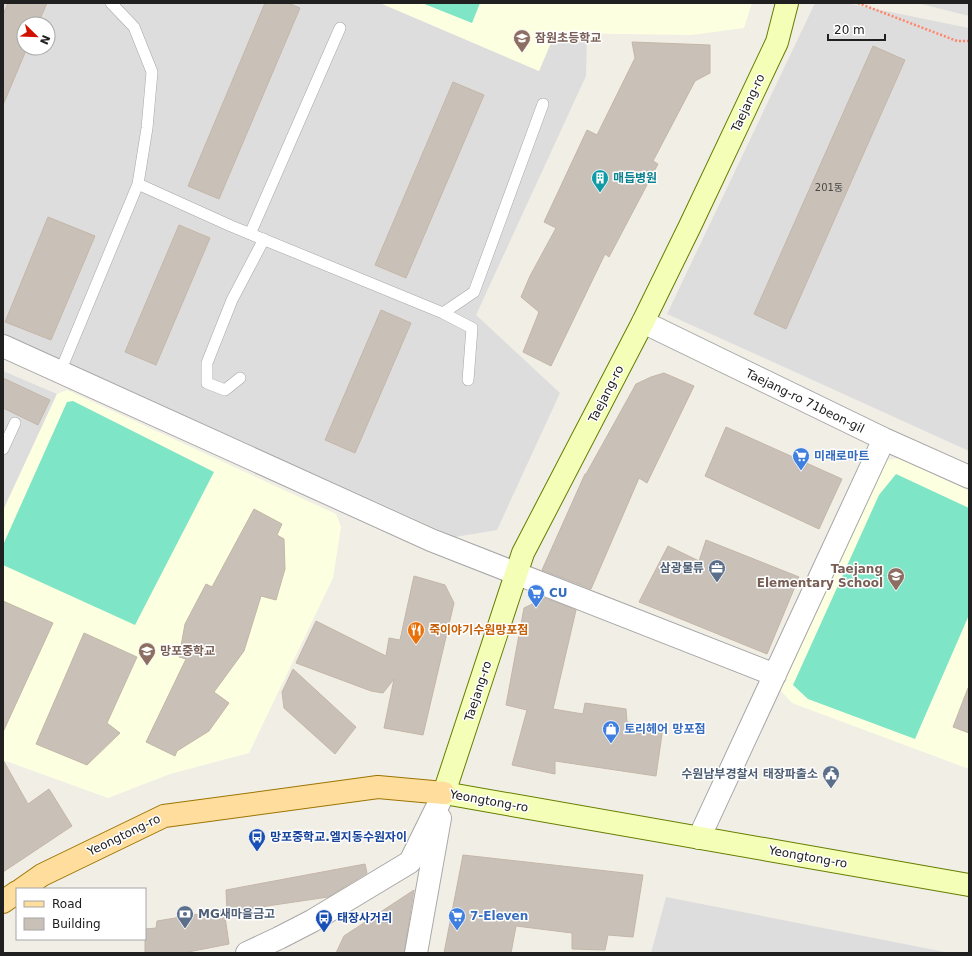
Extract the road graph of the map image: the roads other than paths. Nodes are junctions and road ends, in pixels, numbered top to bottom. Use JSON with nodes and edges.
{"nodes":[{"id":1,"x":111,"y":3,"type":"edge"},
{"id":2,"x":787,"y":3,"type":"edge"},
{"id":3,"x":340,"y":28,"type":"dead end"},
{"id":4,"x":544,"y":104,"type":"dead end"},
{"id":5,"x":138,"y":184,"type":"junction"},
{"id":6,"x":250,"y":234,"type":"junction"},
{"id":7,"x":264,"y":240,"type":"junction"},
{"id":8,"x":443,"y":313,"type":"junction"},
{"id":9,"x":643,"y":322,"type":"junction"},
{"id":10,"x":3,"y":346,"type":"edge"},
{"id":11,"x":60,"y":372,"type":"junction"},
{"id":12,"x":240,"y":378,"type":"dead end"},
{"id":13,"x":468,"y":380,"type":"dead end"},
{"id":14,"x":15,"y":423,"type":"dead end"},
{"id":15,"x":884,"y":439,"type":"junction"},
{"id":16,"x":3,"y":449,"type":"edge"},
{"id":17,"x":969,"y":477,"type":"edge"},
{"id":18,"x":518,"y":573,"type":"junction"},
{"id":19,"x":774,"y":675,"type":"junction"},
{"id":20,"x":444,"y":793,"type":"junction"},
{"id":21,"x":700,"y":838,"type":"junction"},
{"id":22,"x":969,"y":885,"type":"edge"},
{"id":23,"x":23,"y":888,"type":"edge"},
{"id":24,"x":16,"y":893,"type":"edge"},
{"id":25,"x":3,"y":902,"type":"edge"},
{"id":26,"x":280,"y":946,"type":"edge"},
{"id":27,"x":247,"y":953,"type":"edge"},
{"id":28,"x":416,"y":953,"type":"edge"}],
"edges":[{"from":1,"to":5,"type":"lane"},
{"from":2,"to":9,"type":"street","name":"Taejang-ro"},
{"from":3,"to":6,"type":"lane"},
{"from":4,"to":8,"type":"lane"},
{"from":5,"to":6,"type":"lane"},
{"from":5,"to":11,"type":"lane"},
{"from":6,"to":7,"type":"lane"},
{"from":7,"to":8,"type":"lane"},
{"from":7,"to":12,"type":"lane"},
{"from":8,"to":13,"type":"lane"},
{"from":9,"to":15,"type":"street","name":"Taejang-ro 71beon-gil"},
{"from":9,"to":18,"type":"street","name":"Taejang-ro"},
{"from":10,"to":11,"type":"street"},
{"from":11,"to":18,"type":"street"},
{"from":14,"to":16,"type":"lane"},
{"from":15,"to":17,"type":"street","name":"Taejang-ro 71beon-gil"},
{"from":15,"to":19,"type":"street"},
{"from":18,"to":19,"type":"street"},
{"from":18,"to":20,"type":"street","name":"Taejang-ro"},
{"from":19,"to":21,"type":"street"},
{"from":20,"to":21,"type":"street","name":"Yeongtong-ro"},
{"from":20,"to":23,"type":"main road","name":"Yeongtong-ro"},
{"from":20,"to":26,"type":"street"},
{"from":20,"to":28,"type":"street"},
{"from":21,"to":22,"type":"street","name":"Yeongtong-ro"},
{"from":24,"to":25,"type":"main road"},
{"from":26,"to":27,"type":"street"}]}
